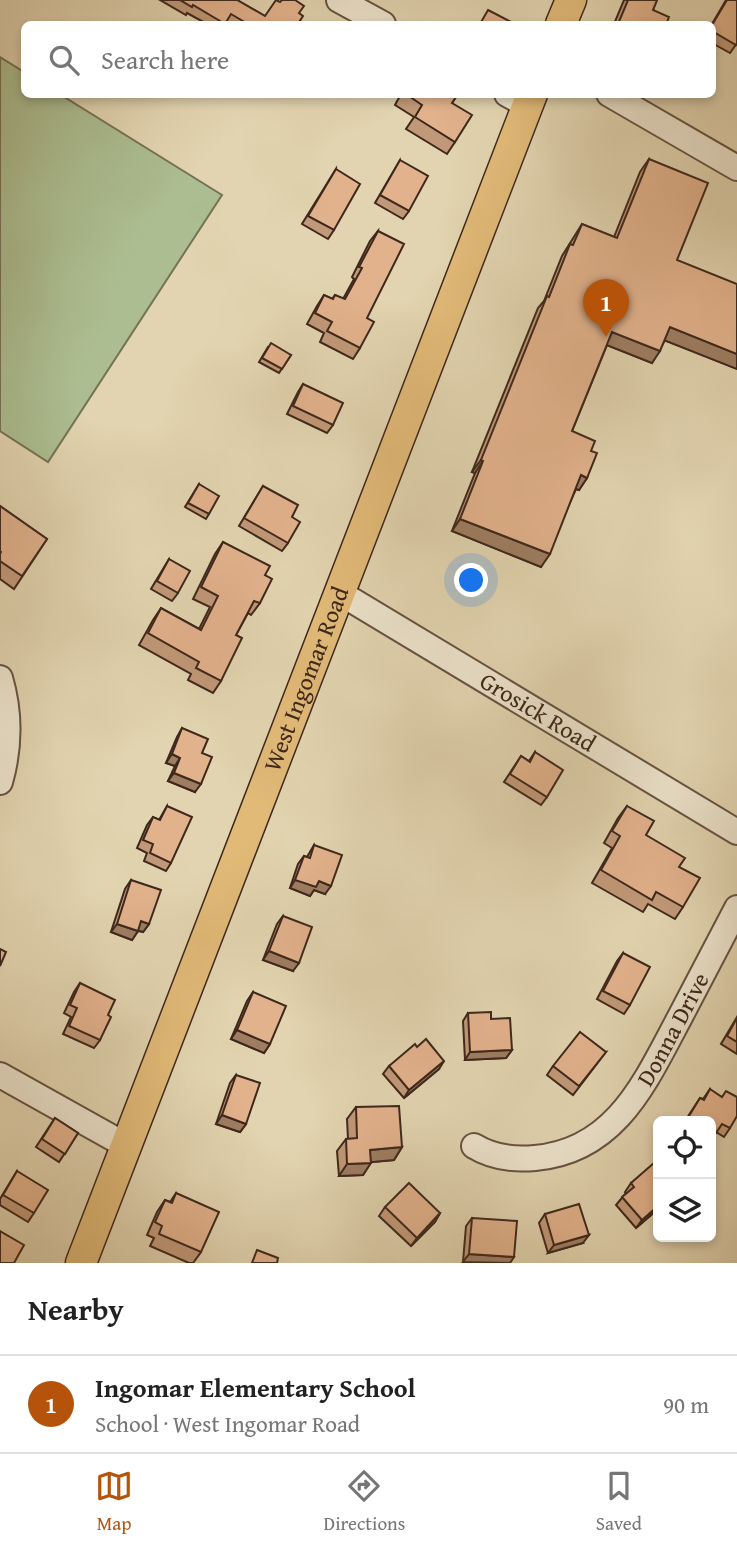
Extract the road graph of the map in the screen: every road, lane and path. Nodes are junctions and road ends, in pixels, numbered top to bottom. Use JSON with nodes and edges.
{"nodes":[{"id":1,"x":339,"y":0,"type":"edge"},
{"id":2,"x":571,"y":0,"type":"edge"},
{"id":3,"x":378,"y":21,"type":"edge"},
{"id":4,"x":562,"y":21,"type":"edge"},
{"id":5,"x":523,"y":98,"type":"edge"},
{"id":6,"x":616,"y":98,"type":"edge"},
{"id":7,"x":737,"y":169,"type":"edge"},
{"id":8,"x":340,"y":593,"type":"junction"},
{"id":9,"x":0,"y":678,"type":"edge"},
{"id":10,"x":0,"y":782,"type":"edge"},
{"id":11,"x":737,"y":832,"type":"edge"},
{"id":12,"x":737,"y":908,"type":"edge"},
{"id":13,"x":0,"y":1075,"type":"edge"},
{"id":14,"x":127,"y":1146,"type":"junction"},
{"id":15,"x":474,"y":1146,"type":"dead end"},
{"id":16,"x":81,"y":1263,"type":"edge"}],
"edges":[{"from":1,"to":3,"type":"street"},
{"from":2,"to":4,"type":"main road"},
{"from":5,"to":8,"type":"main road","name":"West Ingomar Road"},
{"from":6,"to":7,"type":"street"},
{"from":8,"to":11,"type":"street","name":"Grosick Road"},
{"from":8,"to":14,"type":"main road","name":"West Ingomar Road"},
{"from":9,"to":10,"type":"street"},
{"from":12,"to":15,"type":"street","name":"Donna Drive"},
{"from":13,"to":14,"type":"street"},
{"from":14,"to":16,"type":"main road","name":"West Ingomar Road"}]}
